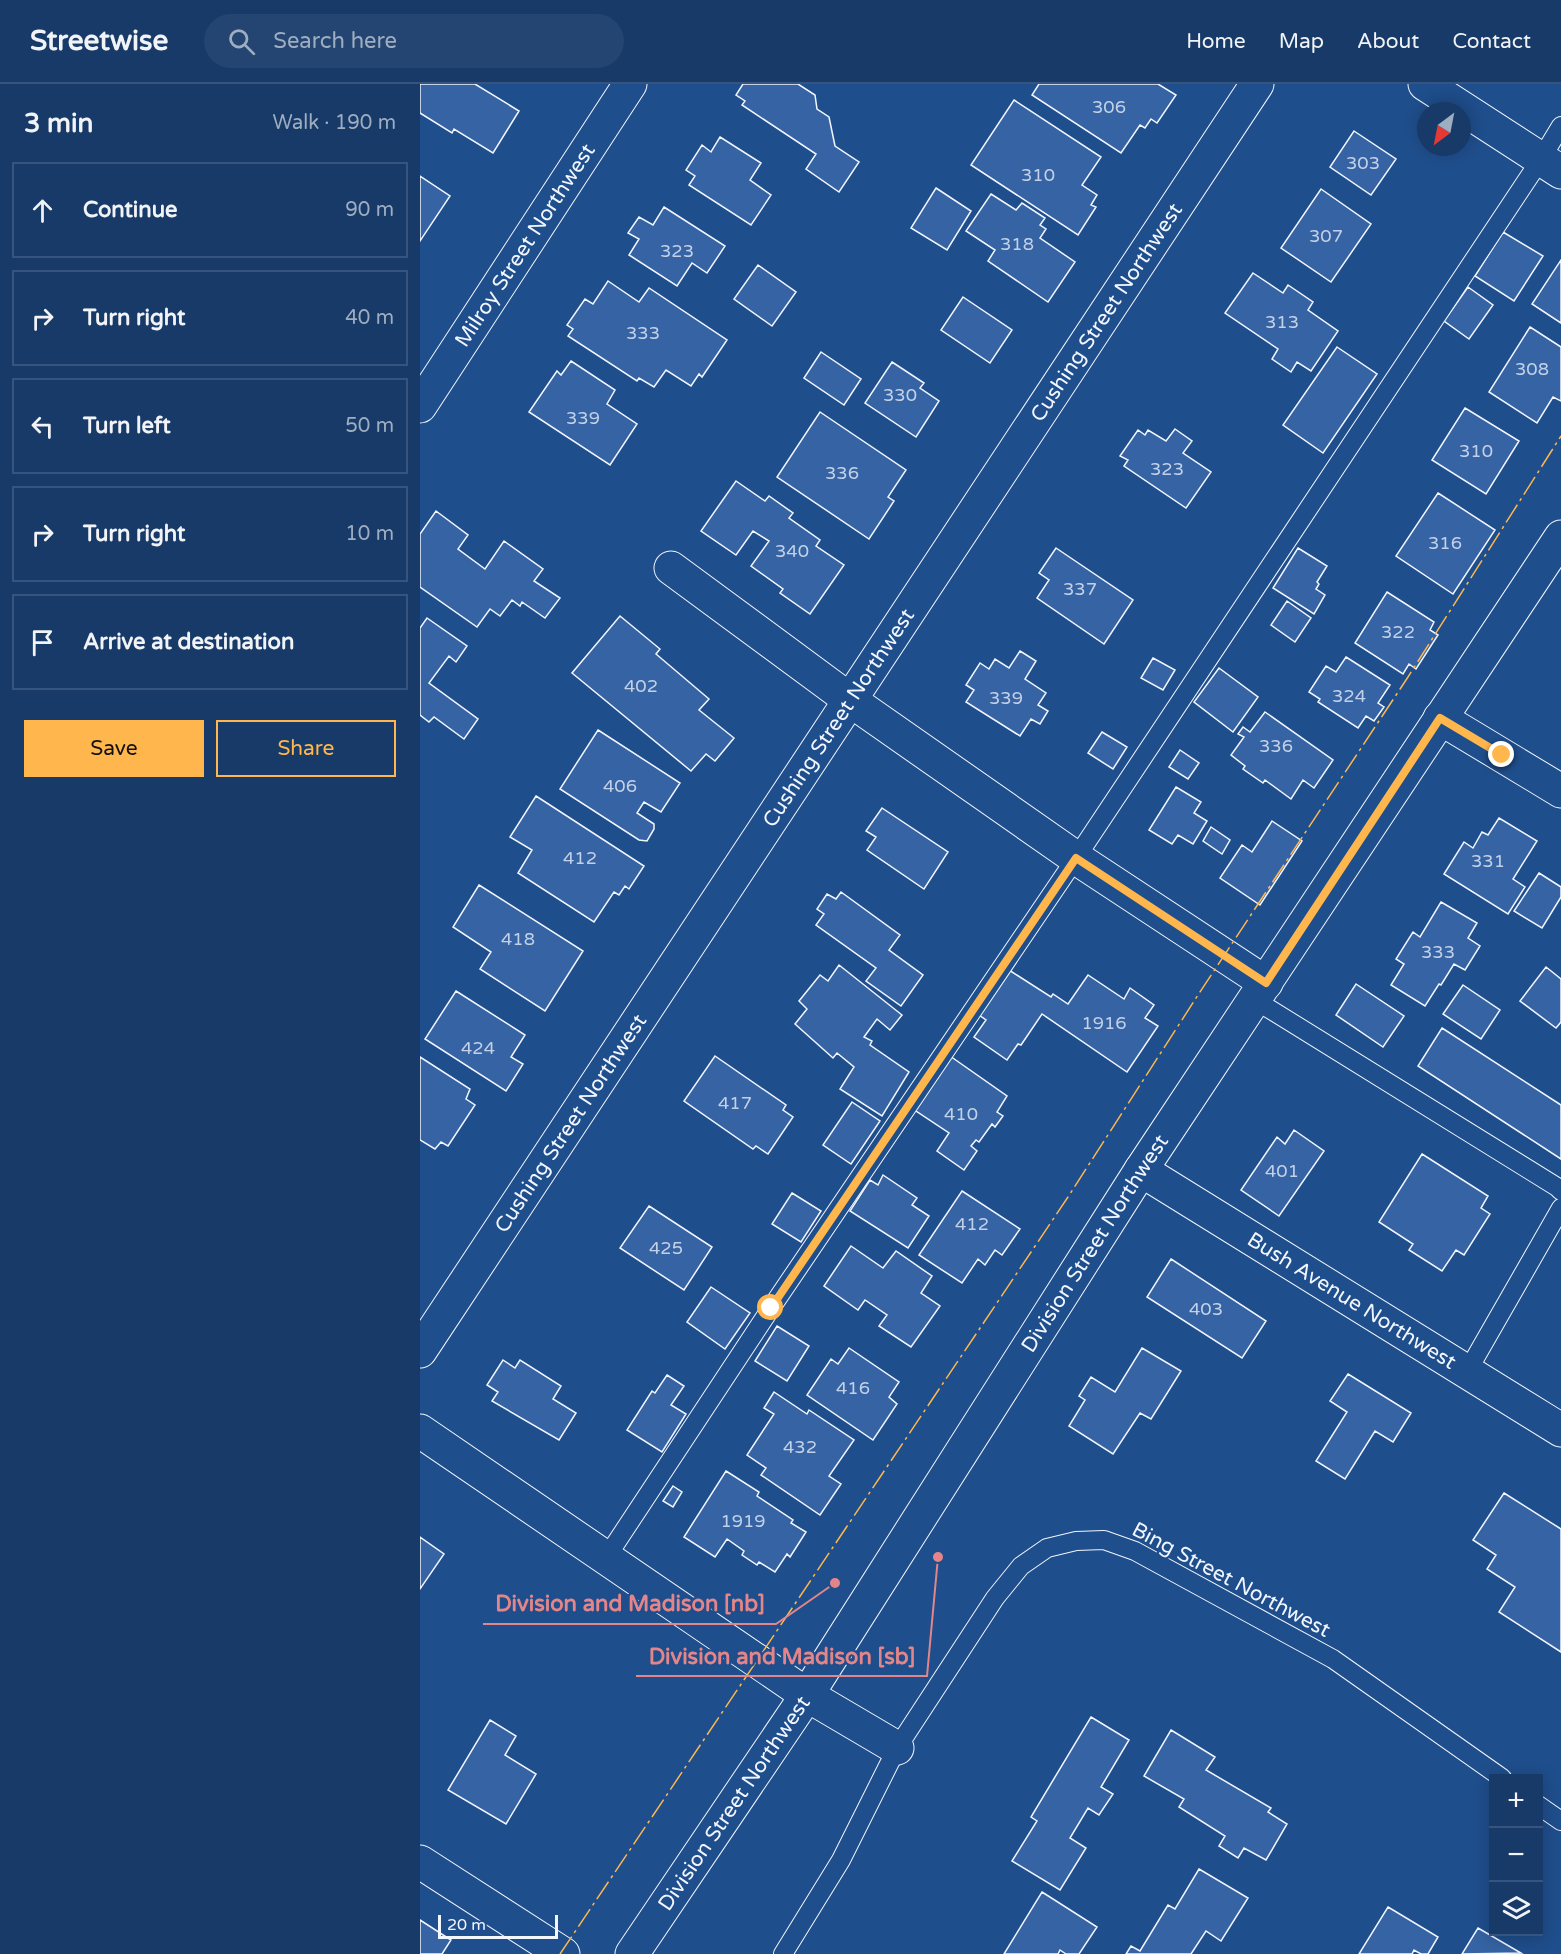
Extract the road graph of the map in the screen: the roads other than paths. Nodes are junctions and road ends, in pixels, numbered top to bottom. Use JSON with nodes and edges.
{"nodes":[{"id":1,"x":630,"y":84,"type":"edge"},
{"id":2,"x":1257,"y":84,"type":"edge"},
{"id":3,"x":1425,"y":84,"type":"edge"},
{"id":4,"x":1561,"y":126,"type":"edge"},
{"id":5,"x":1551,"y":166,"type":"edge"},
{"id":6,"x":420,"y":406,"type":"edge"},
{"id":7,"x":1561,"y":537,"type":"edge"},
{"id":8,"x":671,"y":568,"type":"dead end"},
{"id":9,"x":850,"y":700,"type":"junction"},
{"id":10,"x":1440,"y":718,"type":"junction"},
{"id":11,"x":1561,"y":791,"type":"edge"},
{"id":12,"x":1076,"y":858,"type":"junction"},
{"id":13,"x":1260,"y":992,"type":"junction"},
{"id":14,"x":1141,"y":1170,"type":"junction"},
{"id":15,"x":1561,"y":1191,"type":"edge"},
{"id":16,"x":1561,"y":1208,"type":"edge"},
{"id":17,"x":420,"y":1351,"type":"edge"},
{"id":18,"x":1467,"y":1372,"type":"junction"},
{"id":19,"x":1561,"y":1430,"type":"edge"},
{"id":20,"x":420,"y":1431,"type":"edge"},
{"id":21,"x":606,"y":1558,"type":"junction"},
{"id":22,"x":807,"y":1695,"type":"junction"},
{"id":23,"x":897,"y":1748,"type":"junction"},
{"id":24,"x":1495,"y":1774,"type":"edge"},
{"id":25,"x":1543,"y":1808,"type":"edge"},
{"id":26,"x":1561,"y":1821,"type":"edge"},
{"id":27,"x":420,"y":1862,"type":"edge"},
{"id":28,"x":563,"y":1954,"type":"edge"},
{"id":29,"x":632,"y":1954,"type":"edge"},
{"id":30,"x":783,"y":1954,"type":"edge"}],
"edges":[{"from":1,"to":6,"type":"street","name":"Milroy Street Northwest"},
{"from":2,"to":9,"type":"street","name":"Cushing Street Northwest"},
{"from":3,"to":5,"type":"street"},
{"from":4,"to":5,"type":"lane"},
{"from":5,"to":12,"type":"lane"},
{"from":7,"to":10,"type":"street","name":"Division Street Northwest"},
{"from":8,"to":9,"type":"street"},
{"from":9,"to":12,"type":"street"},
{"from":9,"to":17,"type":"street","name":"Cushing Street Northwest"},
{"from":10,"to":11,"type":"street"},
{"from":10,"to":13,"type":"street","name":"Division Street Northwest"},
{"from":12,"to":13,"type":"street"},
{"from":12,"to":21,"type":"lane"},
{"from":13,"to":14,"type":"street","name":"Division Street Northwest"},
{"from":13,"to":15,"type":"lane"},
{"from":14,"to":18,"type":"street","name":"Bush Avenue Northwest"},
{"from":14,"to":22,"type":"street","name":"Division Street Northwest"},
{"from":16,"to":18,"type":"lane"},
{"from":18,"to":19,"type":"street","name":"Bush Avenue Northwest"},
{"from":20,"to":21,"type":"street"},
{"from":21,"to":22,"type":"street"},
{"from":22,"to":23,"type":"street"},
{"from":22,"to":29,"type":"street","name":"Division Street Northwest"},
{"from":23,"to":24,"type":"lane","name":"Bing Street Northwest"},
{"from":23,"to":30,"type":"lane"},
{"from":25,"to":26,"type":"lane"},
{"from":27,"to":28,"type":"street"}]}
